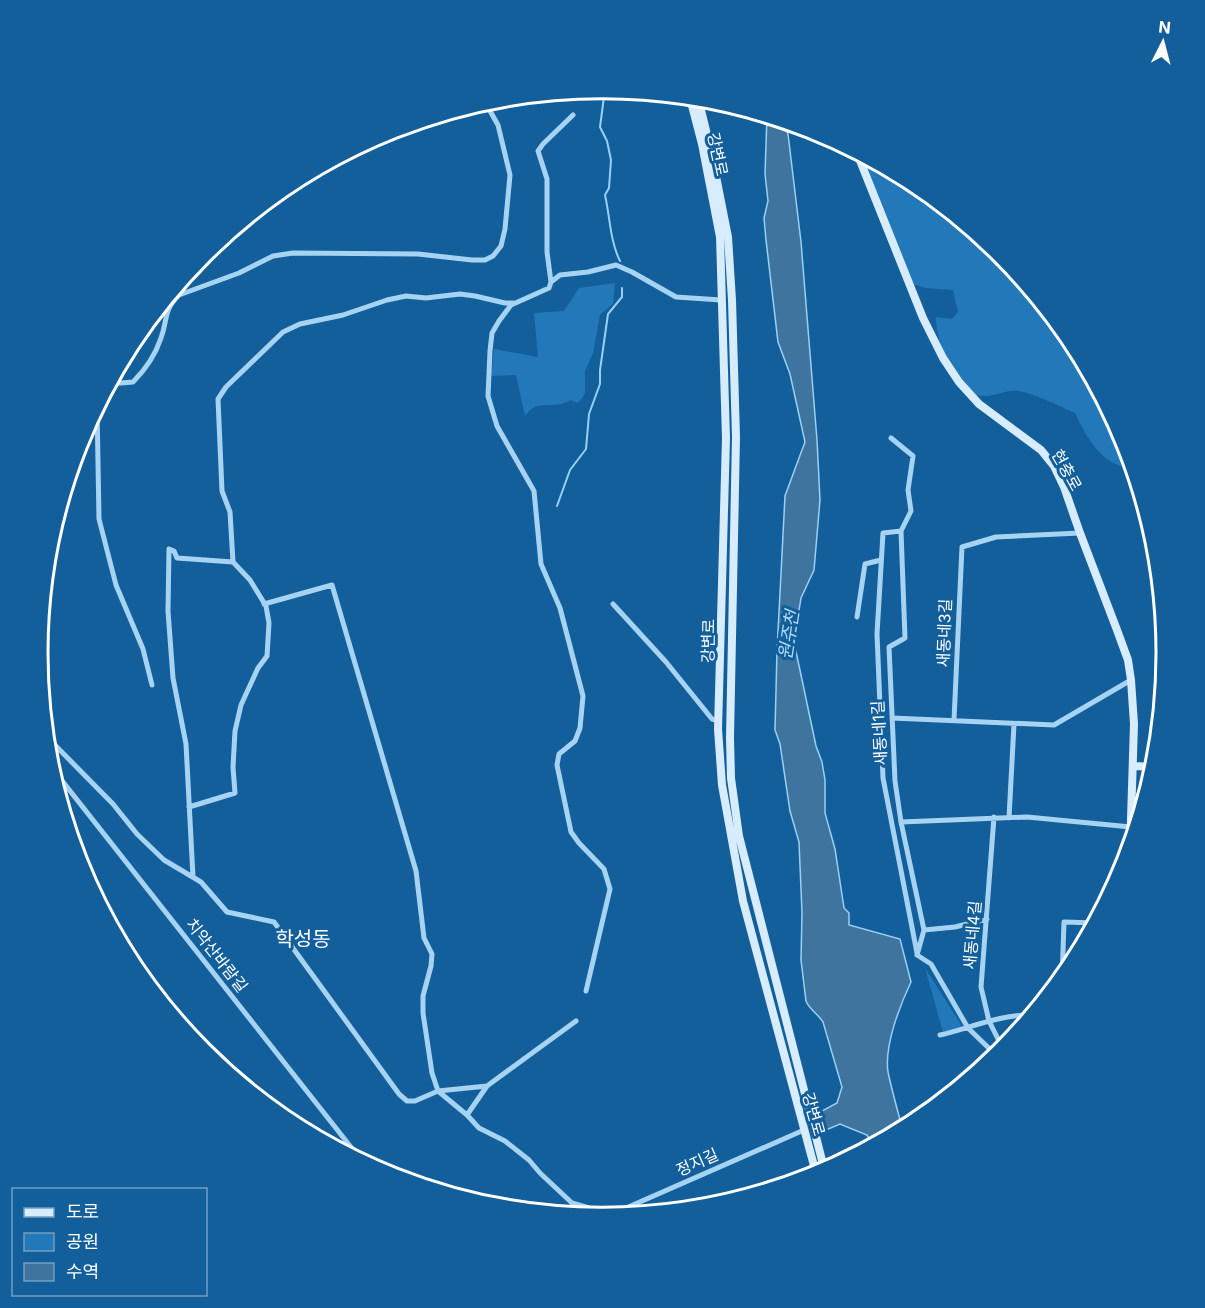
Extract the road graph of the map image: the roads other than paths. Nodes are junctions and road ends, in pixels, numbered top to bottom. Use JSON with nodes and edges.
{"nodes":[{"id":1,"x":692,"y":107,"type":"edge"},
{"id":2,"x":701,"y":108,"type":"edge"},
{"id":3,"x":490,"y":111,"type":"edge"},
{"id":4,"x":573,"y":115,"type":"dead end"},
{"id":5,"x":861,"y":164,"type":"edge"},
{"id":6,"x":551,"y":282,"type":"junction"},
{"id":7,"x":181,"y":294,"type":"edge"},
{"id":8,"x":721,"y":300,"type":"junction"},
{"id":9,"x":732,"y":300,"type":"junction"},
{"id":10,"x":518,"y":302,"type":"junction"},
{"id":11,"x":168,"y":310,"type":"edge"},
{"id":12,"x":119,"y":383,"type":"edge"},
{"id":13,"x":97,"y":426,"type":"edge"},
{"id":14,"x":891,"y":438,"type":"dead end"},
{"id":15,"x":901,"y":531,"type":"junction"},
{"id":16,"x":1080,"y":533,"type":"junction"},
{"id":17,"x":881,"y":561,"type":"junction"},
{"id":18,"x":233,"y":562,"type":"junction"},
{"id":19,"x":264,"y":604,"type":"junction"},
{"id":20,"x":613,"y":604,"type":"dead end"},
{"id":21,"x":857,"y":617,"type":"dead end"},
{"id":22,"x":1131,"y":680,"type":"junction"},
{"id":23,"x":152,"y":685,"type":"dead end"},
{"id":24,"x":892,"y":718,"type":"junction"},
{"id":25,"x":954,"y":720,"type":"junction"},
{"id":26,"x":719,"y":721,"type":"junction"},
{"id":27,"x":1014,"y":724,"type":"junction"},
{"id":28,"x":56,"y":747,"type":"edge"},
{"id":29,"x":1133,"y":766,"type":"junction"},
{"id":30,"x":1145,"y":767,"type":"edge"},
{"id":31,"x":64,"y":783,"type":"edge"},
{"id":32,"x":189,"y":807,"type":"junction"},
{"id":33,"x":994,"y":817,"type":"junction"},
{"id":34,"x":1009,"y":818,"type":"junction"},
{"id":35,"x":1131,"y":821,"type":"edge"},
{"id":36,"x":900,"y":822,"type":"junction"},
{"id":37,"x":1130,"y":827,"type":"edge"},
{"id":38,"x":193,"y":877,"type":"junction"},
{"id":39,"x":987,"y":919,"type":"junction"},
{"id":40,"x":1087,"y":923,"type":"edge"},
{"id":41,"x":924,"y":930,"type":"junction"},
{"id":42,"x":918,"y":955,"type":"junction"},
{"id":43,"x":1063,"y":964,"type":"edge"},
{"id":44,"x":586,"y":991,"type":"dead end"},
{"id":45,"x":1023,"y":1015,"type":"edge"},
{"id":46,"x":576,"y":1021,"type":"dead end"},
{"id":47,"x":989,"y":1021,"type":"junction"},
{"id":48,"x":968,"y":1028,"type":"junction"},
{"id":49,"x":940,"y":1035,"type":"dead end"},
{"id":50,"x":999,"y":1041,"type":"edge"},
{"id":51,"x":991,"y":1050,"type":"edge"},
{"id":52,"x":487,"y":1086,"type":"junction"},
{"id":53,"x":438,"y":1091,"type":"junction"},
{"id":54,"x":467,"y":1115,"type":"junction"},
{"id":55,"x":813,"y":1126,"type":"junction"},
{"id":56,"x":804,"y":1130,"type":"junction"},
{"id":57,"x":352,"y":1148,"type":"edge"},
{"id":58,"x":822,"y":1163,"type":"edge"},
{"id":59,"x":814,"y":1166,"type":"edge"},
{"id":60,"x":627,"y":1207,"type":"edge"},
{"id":61,"x":588,"y":1208,"type":"edge"}],
"edges":[{"from":1,"to":8,"type":"street","name":"강변로"},
{"from":2,"to":9,"type":"street","name":"강변로"},
{"from":3,"to":7,"type":"street"},
{"from":4,"to":6,"type":"street"},
{"from":5,"to":16,"type":"street","name":"현충로"},
{"from":6,"to":8,"type":"street"},
{"from":6,"to":10,"type":"street"},
{"from":8,"to":9,"type":"street"},
{"from":8,"to":26,"type":"street","name":"강변로"},
{"from":9,"to":55,"type":"street","name":"강변로"},
{"from":10,"to":18,"type":"street"},
{"from":10,"to":44,"type":"street"},
{"from":11,"to":12,"type":"street"},
{"from":13,"to":23,"type":"street"},
{"from":14,"to":15,"type":"street","name":"새동네1길"},
{"from":15,"to":17,"type":"street"},
{"from":15,"to":24,"type":"street","name":"새동네1길"},
{"from":16,"to":22,"type":"street","name":"현충로"},
{"from":16,"to":25,"type":"street","name":"새동네3길"},
{"from":17,"to":21,"type":"street"},
{"from":17,"to":42,"type":"street"},
{"from":18,"to":19,"type":"street"},
{"from":18,"to":32,"type":"street"},
{"from":19,"to":32,"type":"street"},
{"from":19,"to":53,"type":"street"},
{"from":20,"to":26,"type":"street"},
{"from":22,"to":27,"type":"street"},
{"from":22,"to":29,"type":"street","name":"현충로"},
{"from":24,"to":25,"type":"street"},
{"from":24,"to":36,"type":"street","name":"새동네1길"},
{"from":25,"to":27,"type":"street"},
{"from":26,"to":56,"type":"street","name":"강변로"},
{"from":27,"to":34,"type":"street"},
{"from":28,"to":38,"type":"street"},
{"from":29,"to":30,"type":"street"},
{"from":29,"to":35,"type":"street","name":"현충로"},
{"from":31,"to":57,"type":"street","name":"치악산바람길"},
{"from":32,"to":38,"type":"street"},
{"from":33,"to":34,"type":"street"},
{"from":33,"to":36,"type":"street"},
{"from":33,"to":39,"type":"street","name":"새동네4길"},
{"from":34,"to":37,"type":"street"},
{"from":36,"to":41,"type":"street","name":"새동네1길"},
{"from":38,"to":53,"type":"street"},
{"from":39,"to":41,"type":"street"},
{"from":39,"to":47,"type":"street","name":"새동네4길"},
{"from":40,"to":43,"type":"street"},
{"from":41,"to":42,"type":"street","name":"새동네1길"},
{"from":42,"to":48,"type":"street"},
{"from":45,"to":47,"type":"street"},
{"from":46,"to":52,"type":"street"},
{"from":47,"to":48,"type":"street"},
{"from":47,"to":50,"type":"street","name":"새동네4길"},
{"from":48,"to":49,"type":"street"},
{"from":48,"to":51,"type":"street"},
{"from":52,"to":53,"type":"street"},
{"from":52,"to":54,"type":"street"},
{"from":53,"to":54,"type":"street"},
{"from":54,"to":61,"type":"street"},
{"from":55,"to":56,"type":"street"},
{"from":55,"to":58,"type":"street","name":"강변로"},
{"from":56,"to":59,"type":"street","name":"강변로"},
{"from":56,"to":60,"type":"street","name":"정지길"}]}
